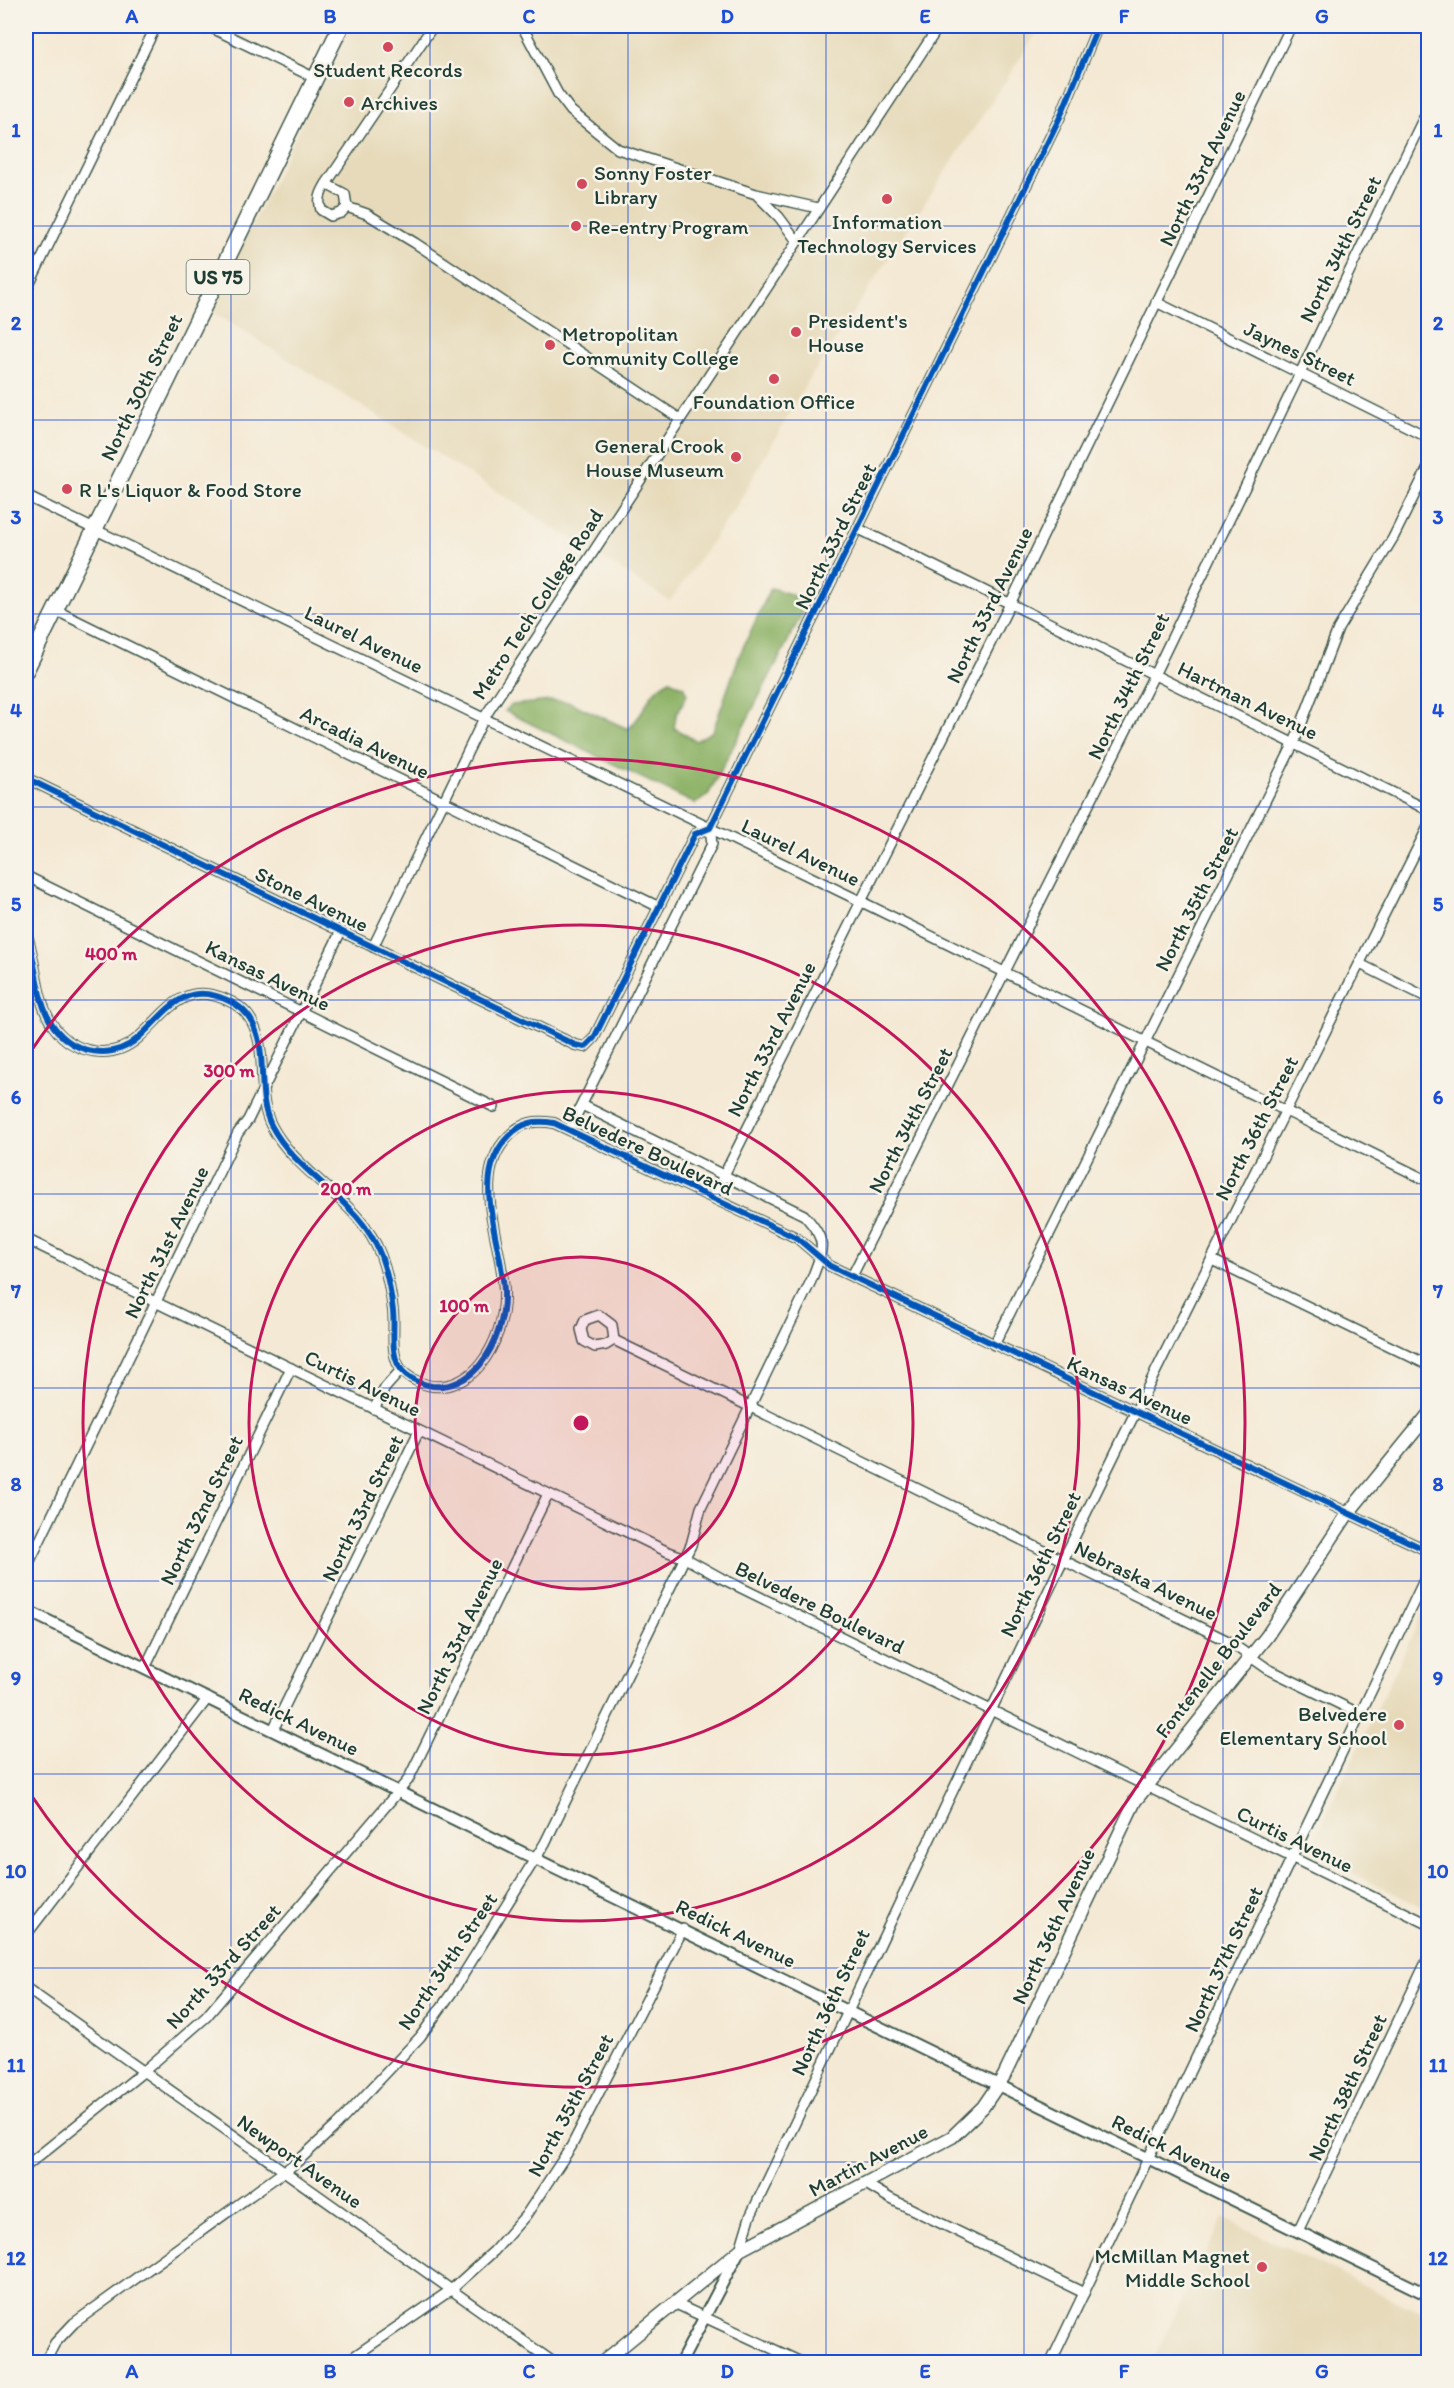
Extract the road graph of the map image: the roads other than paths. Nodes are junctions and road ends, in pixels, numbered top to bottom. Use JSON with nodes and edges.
{"nodes":[{"id":1,"x":156,"y":26,"type":"edge"},
{"id":2,"x":208,"y":26,"type":"edge"},
{"id":3,"x":341,"y":26,"type":"edge"},
{"id":4,"x":433,"y":26,"type":"edge"},
{"id":5,"x":522,"y":26,"type":"edge"},
{"id":6,"x":939,"y":26,"type":"edge"},
{"id":7,"x":1098,"y":26,"type":"edge"},
{"id":8,"x":1291,"y":26,"type":"edge"},
{"id":9,"x":315,"y":78,"type":"junction"},
{"id":10,"x":1428,"y":109,"type":"edge"},
{"id":11,"x":326,"y":184,"type":"junction"},
{"id":12,"x":756,"y":195,"type":"junction"},
{"id":13,"x":347,"y":207,"type":"junction"},
{"id":14,"x":818,"y":208,"type":"junction"},
{"id":15,"x":797,"y":241,"type":"junction"},
{"id":16,"x":26,"y":291,"type":"edge"},
{"id":17,"x":1156,"y":302,"type":"junction"},
{"id":18,"x":1300,"y":373,"type":"junction"},
{"id":19,"x":680,"y":419,"type":"junction"},
{"id":20,"x":1428,"y":436,"type":"edge"},
{"id":21,"x":1428,"y":468,"type":"edge"},
{"id":22,"x":26,"y":496,"type":"edge"},
{"id":23,"x":857,"y":528,"type":"junction"},
{"id":24,"x":95,"y":529,"type":"junction"},
{"id":25,"x":1010,"y":604,"type":"junction"},
{"id":26,"x":55,"y":610,"type":"junction"},
{"id":27,"x":26,"y":670,"type":"edge"},
{"id":28,"x":1154,"y":675,"type":"junction"},
{"id":29,"x":484,"y":718,"type":"junction"},
{"id":30,"x":1294,"y":743,"type":"junction"},
{"id":31,"x":26,"y":778,"type":"edge"},
{"id":32,"x":444,"y":801,"type":"junction"},
{"id":33,"x":1428,"y":810,"type":"edge"},
{"id":34,"x":1428,"y":827,"type":"edge"},
{"id":35,"x":710,"y":828,"type":"junction"},
{"id":36,"x":26,"y":876,"type":"edge"},
{"id":37,"x":860,"y":901,"type":"junction"},
{"id":38,"x":659,"y":907,"type":"junction"},
{"id":39,"x":341,"y":931,"type":"junction"},
{"id":40,"x":26,"y":932,"type":"edge"},
{"id":41,"x":373,"y":947,"type":"junction"},
{"id":42,"x":1360,"y":964,"type":"junction"},
{"id":43,"x":1004,"y":972,"type":"junction"},
{"id":44,"x":1428,"y":998,"type":"edge"},
{"id":45,"x":301,"y":1011,"type":"junction"},
{"id":46,"x":1146,"y":1041,"type":"junction"},
{"id":47,"x":585,"y":1047,"type":"joint"},
{"id":48,"x":263,"y":1086,"type":"junction"},
{"id":49,"x":582,"y":1105,"type":"junction"},
{"id":50,"x":494,"y":1107,"type":"dead end"},
{"id":51,"x":1286,"y":1111,"type":"junction"},
{"id":52,"x":570,"y":1128,"type":"junction"},
{"id":53,"x":723,"y":1174,"type":"junction"},
{"id":54,"x":1428,"y":1181,"type":"edge"},
{"id":55,"x":712,"y":1197,"type":"junction"},
{"id":56,"x":26,"y":1239,"type":"edge"},
{"id":57,"x":819,"y":1257,"type":"junction"},
{"id":58,"x":1212,"y":1260,"type":"junction"},
{"id":59,"x":852,"y":1276,"type":"junction"},
{"id":60,"x":156,"y":1303,"type":"junction"},
{"id":61,"x":614,"y":1340,"type":"dead end"},
{"id":62,"x":994,"y":1345,"type":"junction"},
{"id":63,"x":1428,"y":1365,"type":"edge"},
{"id":64,"x":291,"y":1368,"type":"junction"},
{"id":65,"x":401,"y":1370,"type":"junction"},
{"id":66,"x":750,"y":1405,"type":"junction"},
{"id":67,"x":374,"y":1409,"type":"junction"},
{"id":68,"x":1136,"y":1410,"type":"junction"},
{"id":69,"x":1428,"y":1415,"type":"edge"},
{"id":70,"x":420,"y":1431,"type":"junction"},
{"id":71,"x":548,"y":1494,"type":"junction"},
{"id":72,"x":1349,"y":1512,"type":"junction"},
{"id":73,"x":1428,"y":1551,"type":"edge"},
{"id":74,"x":685,"y":1558,"type":"junction"},
{"id":75,"x":1064,"y":1560,"type":"junction"},
{"id":76,"x":26,"y":1569,"type":"edge"},
{"id":77,"x":1428,"y":1572,"type":"edge"},
{"id":78,"x":26,"y":1610,"type":"edge"},
{"id":79,"x":1251,"y":1656,"type":"junction"},
{"id":80,"x":145,"y":1668,"type":"junction"},
{"id":81,"x":208,"y":1698,"type":"junction"},
{"id":82,"x":991,"y":1710,"type":"junction"},
{"id":83,"x":1360,"y":1714,"type":"junction"},
{"id":84,"x":273,"y":1730,"type":"junction"},
{"id":85,"x":1147,"y":1785,"type":"junction"},
{"id":86,"x":399,"y":1791,"type":"junction"},
{"id":87,"x":536,"y":1857,"type":"junction"},
{"id":88,"x":1292,"y":1857,"type":"junction"},
{"id":89,"x":1428,"y":1924,"type":"edge"},
{"id":90,"x":682,"y":1929,"type":"junction"},
{"id":91,"x":26,"y":1935,"type":"edge"},
{"id":92,"x":1428,"y":1958,"type":"edge"},
{"id":93,"x":26,"y":1988,"type":"edge"},
{"id":94,"x":850,"y":2010,"type":"junction"},
{"id":95,"x":143,"y":2072,"type":"junction"},
{"id":96,"x":999,"y":2086,"type":"junction"},
{"id":97,"x":1148,"y":2158,"type":"junction"},
{"id":98,"x":26,"y":2166,"type":"edge"},
{"id":99,"x":284,"y":2171,"type":"junction"},
{"id":100,"x":866,"y":2184,"type":"junction"},
{"id":101,"x":1298,"y":2231,"type":"junction"},
{"id":102,"x":740,"y":2250,"type":"junction"},
{"id":103,"x":451,"y":2290,"type":"junction"},
{"id":104,"x":1084,"y":2293,"type":"junction"},
{"id":105,"x":1428,"y":2295,"type":"edge"},
{"id":106,"x":676,"y":2304,"type":"junction"},
{"id":107,"x":703,"y":2317,"type":"junction"},
{"id":108,"x":45,"y":2362,"type":"edge"},
{"id":109,"x":346,"y":2362,"type":"edge"},
{"id":110,"x":553,"y":2362,"type":"edge"},
{"id":111,"x":603,"y":2362,"type":"edge"},
{"id":112,"x":681,"y":2362,"type":"edge"},
{"id":113,"x":801,"y":2362,"type":"edge"},
{"id":114,"x":1051,"y":2362,"type":"edge"}],
"edges":[{"from":1,"to":16,"type":"street"},
{"from":2,"to":9,"type":"street"},
{"from":3,"to":9,"type":"highway","name":"North 30th Street","number":"US 75"},
{"from":4,"to":11,"type":"street"},
{"from":5,"to":12,"type":"street"},
{"from":6,"to":14,"type":"street","name":"Metro Tech College Road"},
{"from":7,"to":23,"type":"street","name":"North 33rd Street"},
{"from":8,"to":17,"type":"street","name":"North 33rd Avenue"},
{"from":9,"to":24,"type":"highway","name":"North 30th Street","number":"US 75"},
{"from":10,"to":18,"type":"street","name":"North 34th Street"},
{"from":11,"to":13,"type":"street"},
{"from":11,"to":13,"type":"street"},
{"from":12,"to":14,"type":"street"},
{"from":12,"to":15,"type":"street"},
{"from":13,"to":19,"type":"street"},
{"from":14,"to":15,"type":"street","name":"Metro Tech College Road"},
{"from":15,"to":19,"type":"street","name":"Metro Tech College Road"},
{"from":17,"to":18,"type":"street","name":"Jaynes Street"},
{"from":17,"to":25,"type":"street","name":"North 33rd Avenue"},
{"from":18,"to":20,"type":"street","name":"Jaynes Street"},
{"from":18,"to":28,"type":"street","name":"North 34th Street"},
{"from":19,"to":29,"type":"street","name":"Metro Tech College Road"},
{"from":21,"to":30,"type":"street","name":"North 35th Street"},
{"from":22,"to":24,"type":"street","name":"Laurel Avenue"},
{"from":23,"to":25,"type":"street","name":"Hartman Avenue"},
{"from":23,"to":35,"type":"street","name":"North 33rd Street"},
{"from":24,"to":26,"type":"highway","name":"North 30th Street","number":"US 75"},
{"from":24,"to":29,"type":"street","name":"Laurel Avenue"},
{"from":25,"to":28,"type":"street","name":"Hartman Avenue"},
{"from":25,"to":37,"type":"street","name":"North 33rd Avenue"},
{"from":26,"to":27,"type":"highway","name":"North 30th Street","number":"US 75"},
{"from":26,"to":32,"type":"street","name":"Arcadia Avenue"},
{"from":28,"to":30,"type":"street","name":"Hartman Avenue"},
{"from":28,"to":43,"type":"street","name":"North 34th Street"},
{"from":29,"to":32,"type":"street"},
{"from":29,"to":35,"type":"street","name":"Laurel Avenue"},
{"from":30,"to":33,"type":"street","name":"Hartman Avenue"},
{"from":30,"to":46,"type":"street","name":"North 35th Street"},
{"from":31,"to":39,"type":"street","name":"Stone Avenue"},
{"from":32,"to":38,"type":"street","name":"Arcadia Avenue"},
{"from":32,"to":41,"type":"street"},
{"from":34,"to":42,"type":"street","name":"North 36th Street"},
{"from":35,"to":37,"type":"street","name":"Laurel Avenue"},
{"from":35,"to":38,"type":"street","name":"North 33rd Street"},
{"from":35,"to":49,"type":"street","name":"North 33rd Street"},
{"from":36,"to":45,"type":"street","name":"Kansas Avenue"},
{"from":37,"to":43,"type":"street","name":"Laurel Avenue"},
{"from":37,"to":53,"type":"street","name":"North 33rd Avenue"},
{"from":38,"to":47,"type":"street","name":"North 33rd Street"},
{"from":39,"to":41,"type":"street","name":"Stone Avenue"},
{"from":39,"to":45,"type":"street","name":"North 31st Avenue"},
{"from":40,"to":48,"type":"street"},
{"from":41,"to":47,"type":"street","name":"Stone Avenue"},
{"from":42,"to":44,"type":"street"},
{"from":42,"to":51,"type":"street","name":"North 36th Street"},
{"from":43,"to":46,"type":"street","name":"Laurel Avenue"},
{"from":43,"to":59,"type":"street","name":"North 34th Street"},
{"from":45,"to":48,"type":"street","name":"North 31st Avenue"},
{"from":45,"to":50,"type":"street","name":"Kansas Avenue"},
{"from":46,"to":51,"type":"street","name":"Laurel Avenue"},
{"from":46,"to":62,"type":"street","name":"North 35th Street"},
{"from":48,"to":60,"type":"street","name":"North 31st Avenue"},
{"from":48,"to":65,"type":"street"},
{"from":49,"to":52,"type":"street","name":"North 33rd Street"},
{"from":49,"to":53,"type":"street"},
{"from":51,"to":54,"type":"street","name":"Laurel Avenue"},
{"from":51,"to":58,"type":"street","name":"North 36th Street"},
{"from":52,"to":55,"type":"street","name":"Belvedere Boulevard"},
{"from":52,"to":65,"type":"street","name":"Belvedere Boulevard"},
{"from":53,"to":55,"type":"street","name":"North 33rd Avenue"},
{"from":53,"to":57,"type":"street"},
{"from":55,"to":57,"type":"street","name":"Belvedere Boulevard"},
{"from":56,"to":60,"type":"street","name":"Curtis Avenue"},
{"from":57,"to":59,"type":"street","name":"Kansas Avenue"},
{"from":57,"to":66,"type":"street"},
{"from":58,"to":63,"type":"street"},
{"from":58,"to":68,"type":"street","name":"North 36th Street"},
{"from":59,"to":62,"type":"street","name":"Kansas Avenue"},
{"from":60,"to":64,"type":"street","name":"Curtis Avenue"},
{"from":60,"to":76,"type":"street","name":"North 31st Avenue"},
{"from":61,"to":66,"type":"street","name":"Nebraska Avenue"},
{"from":62,"to":68,"type":"street","name":"Kansas Avenue"},
{"from":64,"to":67,"type":"street","name":"Curtis Avenue"},
{"from":64,"to":80,"type":"street","name":"North 32nd Street"},
{"from":65,"to":67,"type":"street"},
{"from":66,"to":74,"type":"street"},
{"from":66,"to":75,"type":"street","name":"Nebraska Avenue"},
{"from":67,"to":70,"type":"street","name":"Curtis Avenue"},
{"from":68,"to":72,"type":"street","name":"Kansas Avenue"},
{"from":68,"to":75,"type":"street","name":"North 36th Street"},
{"from":69,"to":72,"type":"main road","name":"Fontenelle Boulevard"},
{"from":70,"to":71,"type":"street","name":"Curtis Avenue"},
{"from":70,"to":84,"type":"street","name":"North 33rd Street"},
{"from":71,"to":74,"type":"street","name":"Curtis Avenue"},
{"from":71,"to":86,"type":"street","name":"North 33rd Avenue"},
{"from":72,"to":73,"type":"street","name":"Kansas Avenue"},
{"from":72,"to":79,"type":"main road","name":"Fontenelle Boulevard"},
{"from":74,"to":82,"type":"street","name":"Belvedere Boulevard"},
{"from":74,"to":87,"type":"street","name":"North 34th Street"},
{"from":75,"to":79,"type":"street","name":"Nebraska Avenue"},
{"from":75,"to":82,"type":"street","name":"North 36th Street"},
{"from":77,"to":83,"type":"street","name":"North 37th Street"},
{"from":78,"to":80,"type":"street","name":"Redick Avenue"},
{"from":79,"to":83,"type":"street","name":"Nebraska Avenue"},
{"from":79,"to":85,"type":"main road","name":"Fontenelle Boulevard"},
{"from":80,"to":81,"type":"street","name":"Redick Avenue"},
{"from":81,"to":84,"type":"street","name":"Redick Avenue"},
{"from":81,"to":91,"type":"street"},
{"from":82,"to":85,"type":"street","name":"Belvedere Boulevard"},
{"from":82,"to":94,"type":"street","name":"North 36th Street"},
{"from":83,"to":88,"type":"street","name":"North 37th Street"},
{"from":84,"to":86,"type":"street","name":"Redick Avenue"},
{"from":85,"to":88,"type":"street","name":"Curtis Avenue"},
{"from":85,"to":96,"type":"main road","name":"North 36th Avenue"},
{"from":86,"to":87,"type":"street","name":"Redick Avenue"},
{"from":86,"to":95,"type":"street","name":"North 33rd Street"},
{"from":87,"to":90,"type":"street","name":"Redick Avenue"},
{"from":87,"to":99,"type":"street","name":"North 34th Street"},
{"from":88,"to":89,"type":"street","name":"Curtis Avenue"},
{"from":88,"to":97,"type":"street","name":"North 37th Street"},
{"from":90,"to":94,"type":"street","name":"Redick Avenue"},
{"from":90,"to":103,"type":"street","name":"North 35th Street"},
{"from":92,"to":101,"type":"street","name":"North 38th Street"},
{"from":93,"to":95,"type":"street","name":"Newport Avenue"},
{"from":94,"to":96,"type":"street","name":"Redick Avenue"},
{"from":94,"to":102,"type":"street","name":"North 36th Street"},
{"from":95,"to":98,"type":"street","name":"North 33rd Street"},
{"from":95,"to":99,"type":"street","name":"Newport Avenue"},
{"from":96,"to":97,"type":"street","name":"Redick Avenue"},
{"from":96,"to":100,"type":"main road","name":"Martin Avenue"},
{"from":97,"to":101,"type":"street","name":"Redick Avenue"},
{"from":97,"to":104,"type":"street","name":"North 37th Street"},
{"from":99,"to":103,"type":"street","name":"Newport Avenue"},
{"from":99,"to":108,"type":"street","name":"North 34th Street"},
{"from":100,"to":102,"type":"main road","name":"Martin Avenue"},
{"from":100,"to":104,"type":"street"},
{"from":101,"to":105,"type":"street","name":"Redick Avenue"},
{"from":102,"to":106,"type":"main road"},
{"from":102,"to":107,"type":"street"},
{"from":103,"to":109,"type":"street","name":"North 35th Street"},
{"from":103,"to":110,"type":"street","name":"Newport Avenue"},
{"from":104,"to":114,"type":"street","name":"North 37th Street"},
{"from":106,"to":107,"type":"street"},
{"from":106,"to":111,"type":"main road"},
{"from":107,"to":112,"type":"street"},
{"from":107,"to":113,"type":"street"}]}
